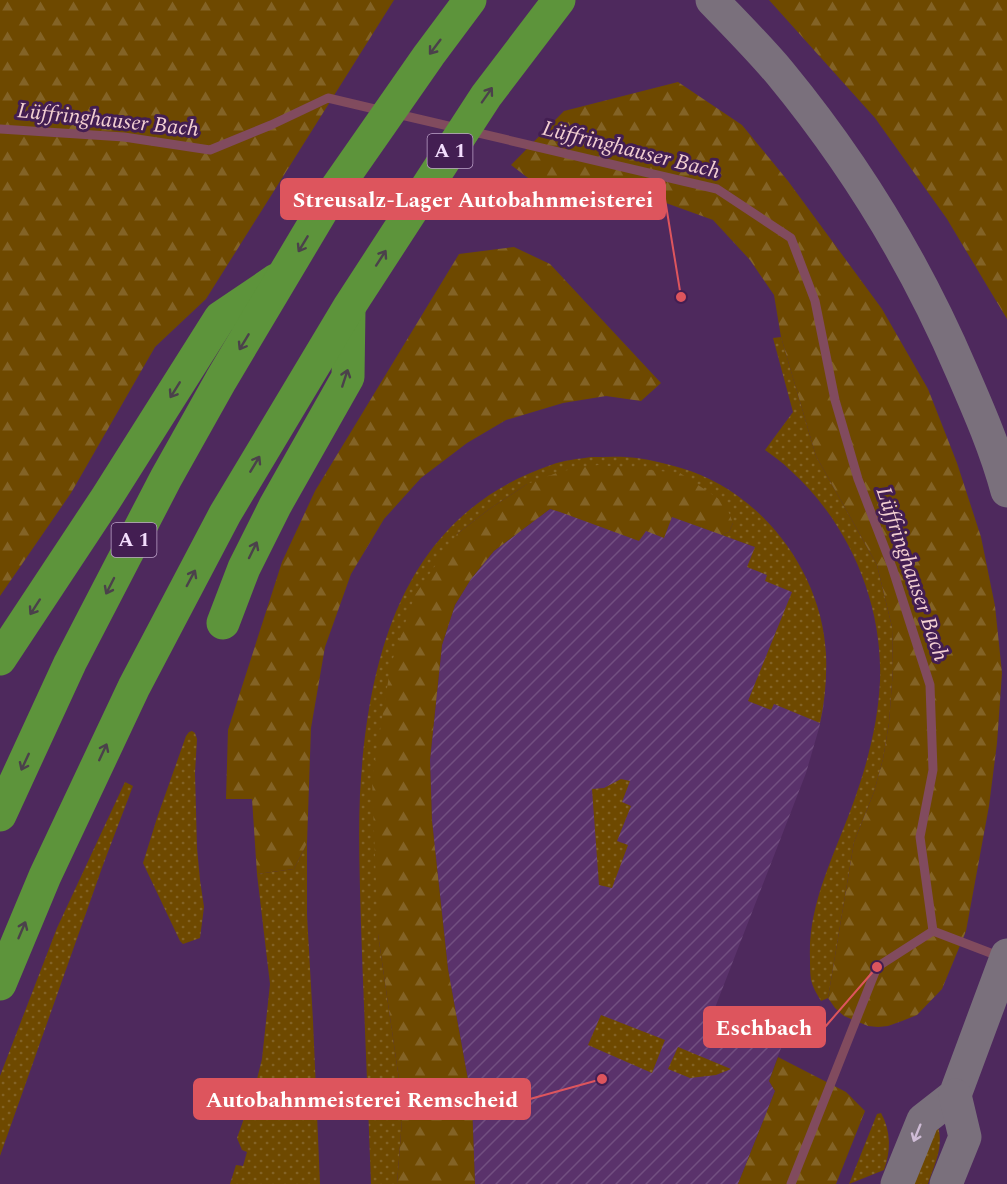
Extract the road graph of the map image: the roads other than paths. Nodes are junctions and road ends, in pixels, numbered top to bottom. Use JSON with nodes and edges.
{"nodes":[{"id":1,"x":470,"y":0,"type":"edge"},
{"id":2,"x":558,"y":0,"type":"edge"},
{"id":3,"x":712,"y":0,"type":"edge"},
{"id":4,"x":285,"y":274,"type":"junction"},
{"id":5,"x":349,"y":307,"type":"junction"},
{"id":6,"x":1007,"y":491,"type":"edge"},
{"id":7,"x":223,"y":623,"type":"dead end"},
{"id":8,"x":0,"y":659,"type":"edge"},
{"id":9,"x":0,"y":815,"type":"edge"},
{"id":10,"x":1007,"y":955,"type":"edge"},
{"id":11,"x":0,"y":984,"type":"edge"},
{"id":12,"x":955,"y":1095,"type":"junction"},
{"id":13,"x":897,"y":1184,"type":"edge"},
{"id":14,"x":946,"y":1184,"type":"edge"}],
"edges":[{"from":1,"to":4,"type":"highway","number":"A 1","one_way":true},
{"from":5,"to":2,"type":"highway","number":"A 1","one_way":true},
{"from":3,"to":6,"type":"main road"},
{"from":4,"to":8,"type":"highway","one_way":true},
{"from":4,"to":9,"type":"highway","number":"A 1","one_way":true},
{"from":7,"to":5,"type":"highway","one_way":true},
{"from":11,"to":5,"type":"highway","number":"A 1","one_way":true},
{"from":10,"to":12,"type":"main road"},
{"from":12,"to":13,"type":"main road","one_way":true},
{"from":12,"to":14,"type":"main road"}]}
